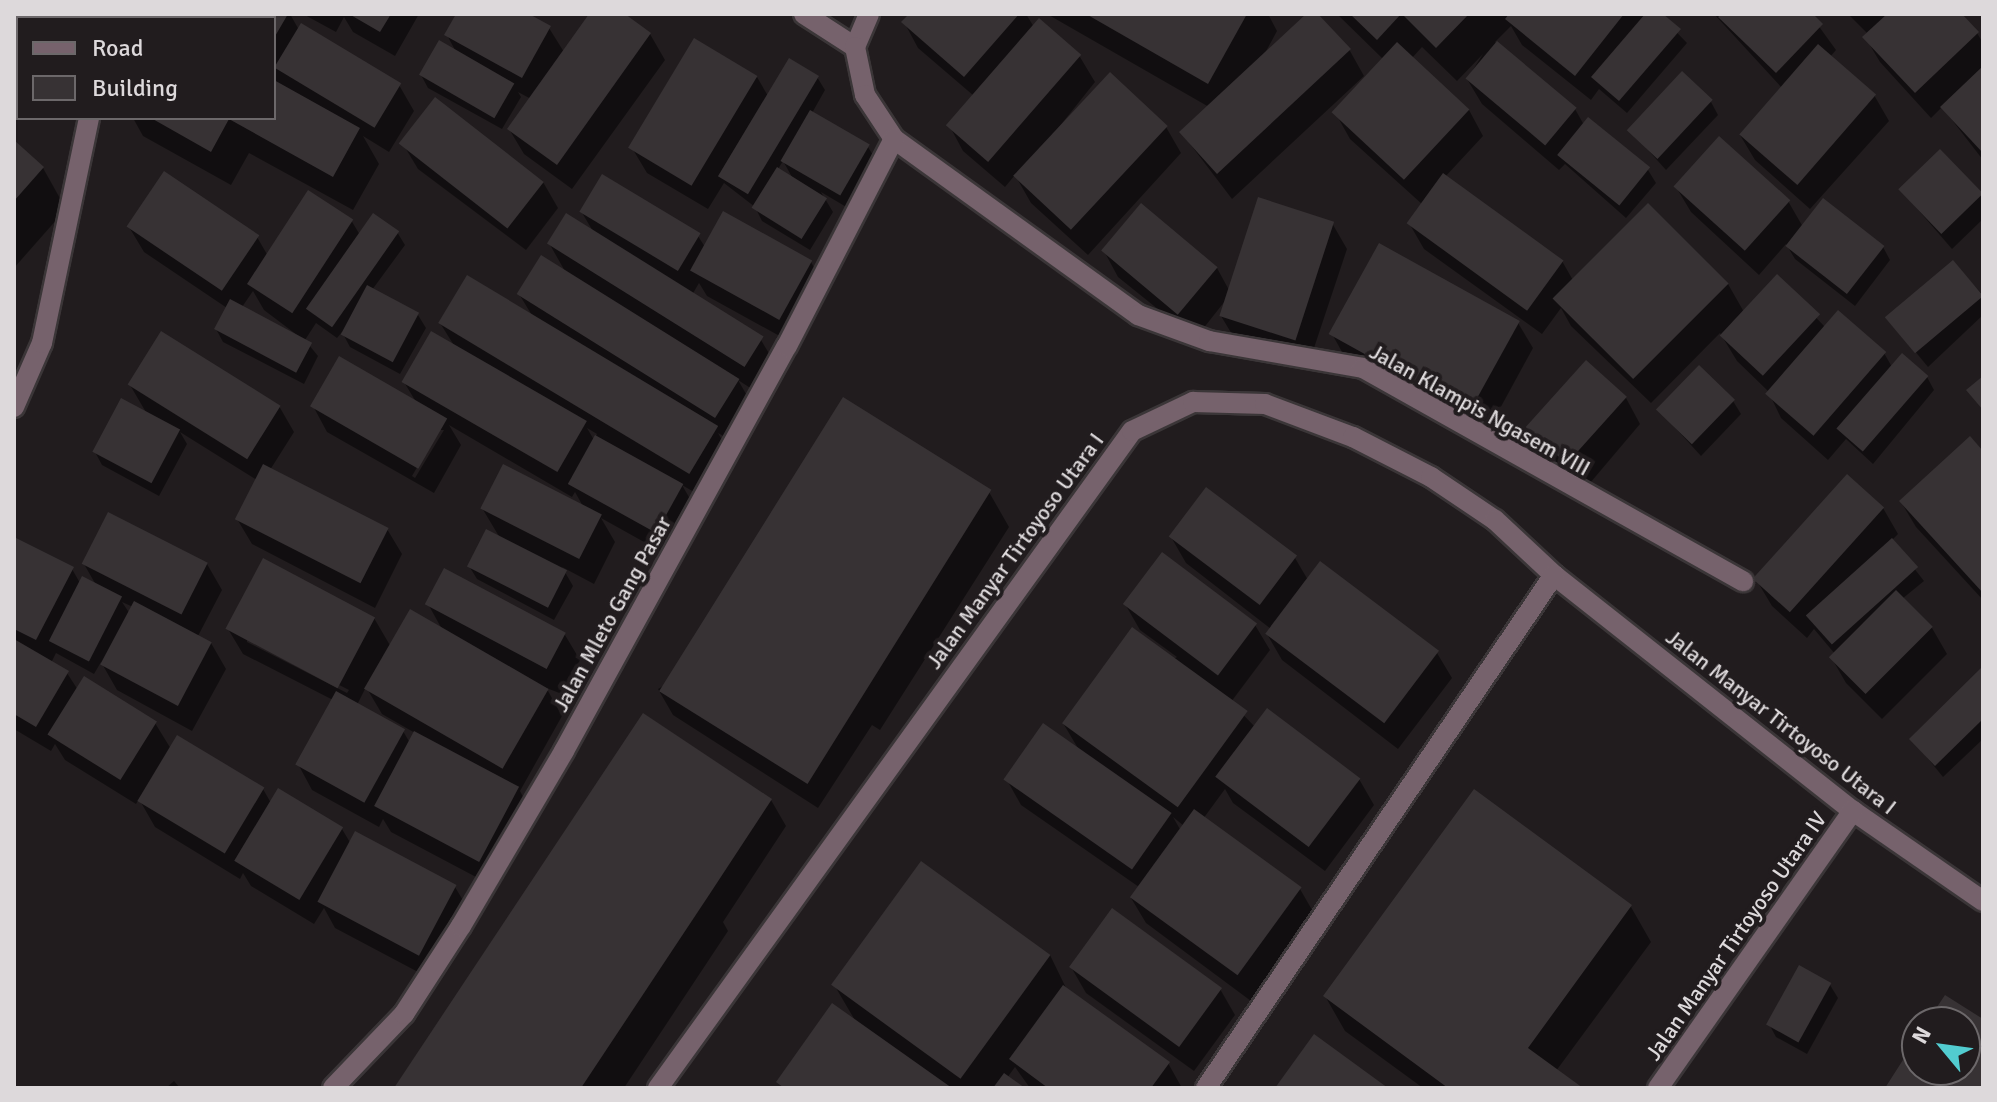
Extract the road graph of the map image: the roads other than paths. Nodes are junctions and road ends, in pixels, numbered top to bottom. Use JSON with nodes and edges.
{"nodes":[{"id":1,"x":804,"y":14,"type":"edge"},
{"id":2,"x":869,"y":14,"type":"edge"},
{"id":3,"x":855,"y":47,"type":"junction"},
{"id":4,"x":89,"y":120,"type":"edge"},
{"id":5,"x":894,"y":139,"type":"junction"},
{"id":6,"x":14,"y":407,"type":"edge"},
{"id":7,"x":1554,"y":575,"type":"junction"},
{"id":8,"x":1743,"y":581,"type":"dead end"},
{"id":9,"x":1853,"y":811,"type":"junction"},
{"id":10,"x":1983,"y":901,"type":"edge"},
{"id":11,"x":333,"y":1088,"type":"edge"},
{"id":12,"x":658,"y":1088,"type":"edge"},
{"id":13,"x":1206,"y":1088,"type":"edge"},
{"id":14,"x":1658,"y":1088,"type":"edge"}],
"edges":[{"from":1,"to":3,"type":"street"},
{"from":2,"to":3,"type":"street"},
{"from":3,"to":5,"type":"street","name":"Jalan Klampis Ngasem VIII"},
{"from":4,"to":6,"type":"street"},
{"from":5,"to":8,"type":"street","name":"Jalan Klampis Ngasem VIII"},
{"from":5,"to":11,"type":"street","name":"Jalan Mleto Gang Pasar"},
{"from":7,"to":9,"type":"street","name":"Jalan Manyar Tirtoyoso Utara I"},
{"from":7,"to":12,"type":"street","name":"Jalan Manyar Tirtoyoso Utara I"},
{"from":7,"to":13,"type":"street"},
{"from":9,"to":10,"type":"street","name":"Jalan Manyar Tirtoyoso Utara I"},
{"from":9,"to":14,"type":"street","name":"Jalan Manyar Tirtoyoso Utara IV"}]}
